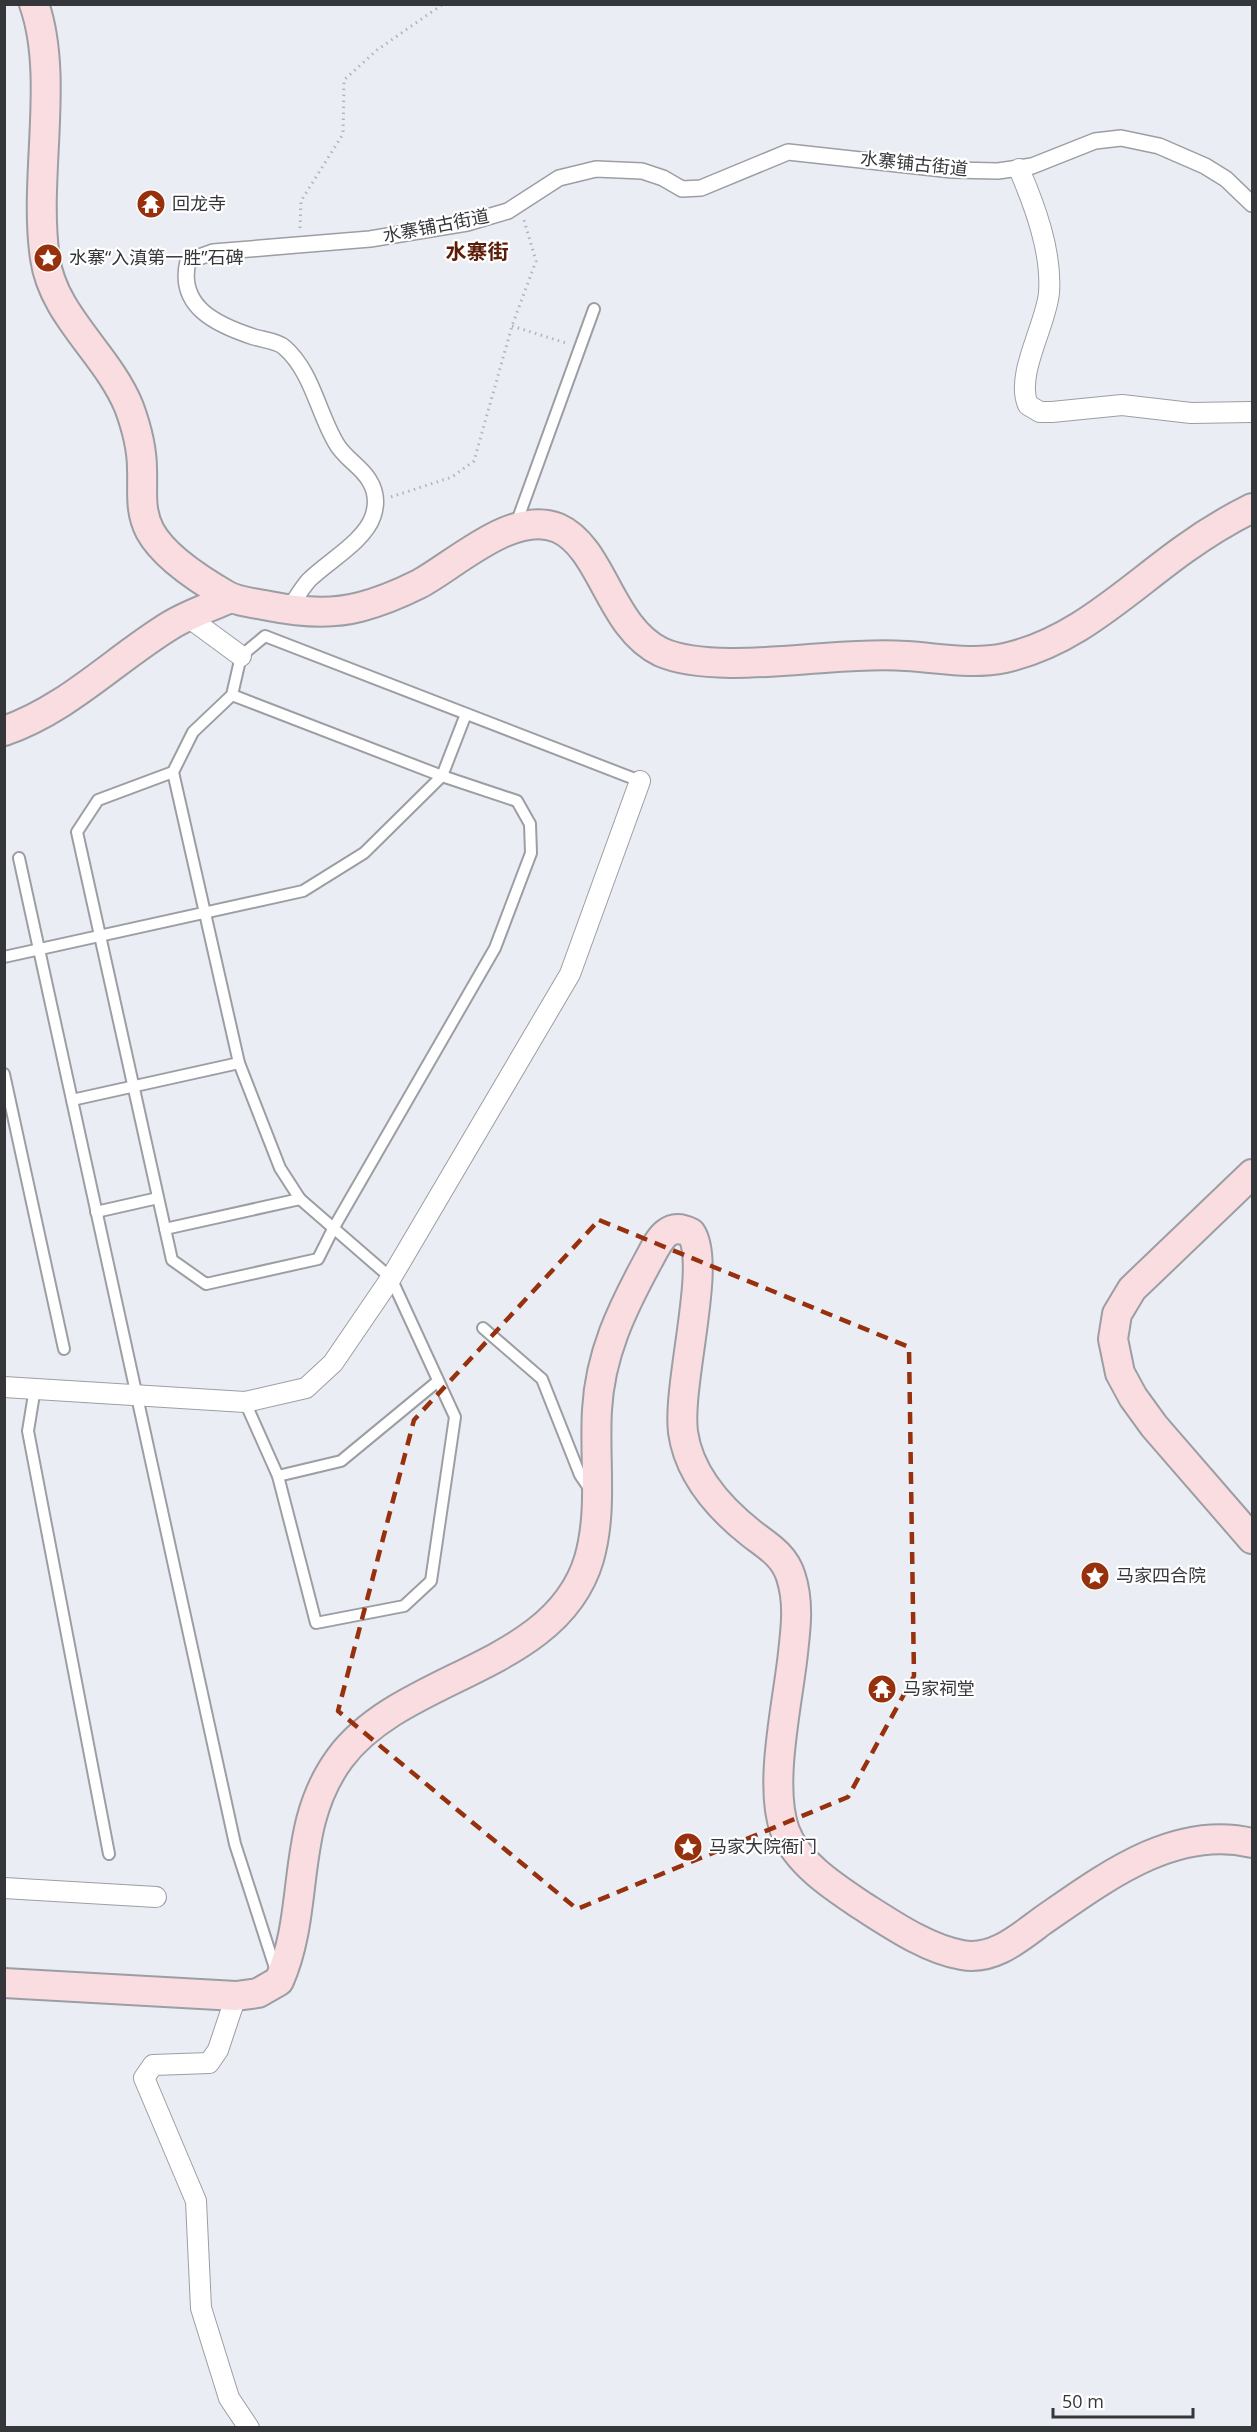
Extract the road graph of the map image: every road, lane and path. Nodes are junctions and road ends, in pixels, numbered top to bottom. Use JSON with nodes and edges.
{"nodes":[{"id":1,"x":34,"y":4,"type":"edge"},
{"id":2,"x":443,"y":4,"type":"edge"},
{"id":3,"x":1018,"y":169,"type":"junction"},
{"id":4,"x":1252,"y":204,"type":"edge"},
{"id":5,"x":519,"y":205,"type":"junction"},
{"id":6,"x":300,"y":245,"type":"junction"},
{"id":7,"x":594,"y":309,"type":"dead end"},
{"id":8,"x":512,"y":326,"type":"junction"},
{"id":9,"x":582,"y":348,"type":"junction"},
{"id":10,"x":1252,"y":412,"type":"edge"},
{"id":11,"x":375,"y":502,"type":"junction"},
{"id":12,"x":1252,"y":508,"type":"edge"},
{"id":13,"x":514,"y":530,"type":"junction"},
{"id":14,"x":230,"y":598,"type":"junction"},
{"id":15,"x":288,"y":610,"type":"junction"},
{"id":16,"x":188,"y":617,"type":"junction"},
{"id":17,"x":241,"y":656,"type":"junction"},
{"id":18,"x":232,"y":695,"type":"junction"},
{"id":19,"x":466,"y":714,"type":"junction"},
{"id":20,"x":4,"y":731,"type":"edge"},
{"id":21,"x":173,"y":772,"type":"junction"},
{"id":22,"x":442,"y":776,"type":"junction"},
{"id":23,"x":640,"y":781,"type":"joint"},
{"id":24,"x":19,"y":858,"type":"dead end"},
{"id":25,"x":207,"y":913,"type":"junction"},
{"id":26,"x":100,"y":936,"type":"junction"},
{"id":27,"x":39,"y":950,"type":"junction"},
{"id":28,"x":4,"y":957,"type":"edge"},
{"id":29,"x":238,"y":1063,"type":"junction"},
{"id":30,"x":4,"y":1074,"type":"edge"},
{"id":31,"x":134,"y":1086,"type":"junction"},
{"id":32,"x":7,"y":1092,"type":"edge"},
{"id":33,"x":72,"y":1100,"type":"junction"},
{"id":34,"x":1252,"y":1174,"type":"edge"},
{"id":35,"x":158,"y":1198,"type":"junction"},
{"id":36,"x":300,"y":1199,"type":"junction"},
{"id":37,"x":96,"y":1212,"type":"junction"},
{"id":38,"x":165,"y":1229,"type":"junction"},
{"id":39,"x":333,"y":1229,"type":"junction"},
{"id":40,"x":391,"y":1278,"type":"junction"},
{"id":41,"x":483,"y":1328,"type":"dead end"},
{"id":42,"x":64,"y":1349,"type":"dead end"},
{"id":43,"x":438,"y":1381,"type":"junction"},
{"id":44,"x":4,"y":1387,"type":"edge"},
{"id":45,"x":35,"y":1388,"type":"junction"},
{"id":46,"x":137,"y":1396,"type":"junction"},
{"id":47,"x":245,"y":1402,"type":"junction"},
{"id":48,"x":278,"y":1476,"type":"junction"},
{"id":49,"x":598,"y":1502,"type":"junction"},
{"id":50,"x":1252,"y":1539,"type":"edge"},
{"id":51,"x":1252,"y":1843,"type":"edge"},
{"id":52,"x":109,"y":1854,"type":"dead end"},
{"id":53,"x":4,"y":1888,"type":"edge"},
{"id":54,"x":156,"y":1897,"type":"dead end"},
{"id":55,"x":279,"y":1981,"type":"junction"},
{"id":56,"x":4,"y":1983,"type":"edge"},
{"id":57,"x":236,"y":1996,"type":"junction"},
{"id":58,"x":249,"y":2427,"type":"edge"}],
"edges":[{"from":1,"to":14,"type":"main road"},
{"from":2,"to":6,"type":"path"},
{"from":3,"to":4,"type":"street","name":"水寨铺古街道"},
{"from":3,"to":5,"type":"street","name":"水寨铺古街道"},
{"from":3,"to":10,"type":"street"},
{"from":5,"to":6,"type":"street","name":"水寨铺古街道"},
{"from":5,"to":8,"type":"path"},
{"from":6,"to":11,"type":"street","name":"水寨铺古街道"},
{"from":7,"to":9,"type":"lane"},
{"from":8,"to":9,"type":"path"},
{"from":8,"to":11,"type":"path"},
{"from":9,"to":13,"type":"lane"},
{"from":11,"to":15,"type":"street"},
{"from":12,"to":13,"type":"main road"},
{"from":13,"to":15,"type":"main road"},
{"from":14,"to":15,"type":"main road"},
{"from":14,"to":16,"type":"main road"},
{"from":16,"to":17,"type":"street"},
{"from":16,"to":20,"type":"main road"},
{"from":17,"to":18,"type":"lane"},
{"from":17,"to":19,"type":"lane"},
{"from":18,"to":21,"type":"lane"},
{"from":18,"to":22,"type":"lane"},
{"from":19,"to":22,"type":"lane"},
{"from":19,"to":23,"type":"lane"},
{"from":21,"to":25,"type":"lane"},
{"from":21,"to":26,"type":"lane"},
{"from":22,"to":25,"type":"lane"},
{"from":22,"to":39,"type":"lane"},
{"from":23,"to":40,"type":"street"},
{"from":24,"to":27,"type":"lane"},
{"from":25,"to":26,"type":"lane"},
{"from":25,"to":29,"type":"lane"},
{"from":26,"to":27,"type":"lane"},
{"from":26,"to":31,"type":"lane"},
{"from":27,"to":28,"type":"lane"},
{"from":27,"to":33,"type":"lane"},
{"from":29,"to":31,"type":"lane"},
{"from":29,"to":36,"type":"lane"},
{"from":30,"to":32,"type":"lane"},
{"from":31,"to":33,"type":"lane"},
{"from":31,"to":35,"type":"lane"},
{"from":32,"to":42,"type":"lane"},
{"from":33,"to":37,"type":"lane"},
{"from":34,"to":50,"type":"main road"},
{"from":35,"to":37,"type":"lane"},
{"from":35,"to":38,"type":"lane"},
{"from":36,"to":38,"type":"lane"},
{"from":36,"to":39,"type":"lane"},
{"from":37,"to":46,"type":"lane"},
{"from":38,"to":39,"type":"lane"},
{"from":39,"to":40,"type":"lane"},
{"from":40,"to":43,"type":"lane"},
{"from":40,"to":47,"type":"street"},
{"from":41,"to":49,"type":"lane"},
{"from":43,"to":48,"type":"lane"},
{"from":43,"to":48,"type":"lane"},
{"from":44,"to":45,"type":"street"},
{"from":45,"to":46,"type":"street"},
{"from":45,"to":52,"type":"lane"},
{"from":46,"to":47,"type":"street"},
{"from":46,"to":55,"type":"lane"},
{"from":47,"to":48,"type":"lane"},
{"from":49,"to":51,"type":"main road"},
{"from":49,"to":55,"type":"main road"},
{"from":53,"to":54,"type":"street"},
{"from":55,"to":57,"type":"main road"},
{"from":56,"to":57,"type":"main road"},
{"from":57,"to":58,"type":"street"}]}
